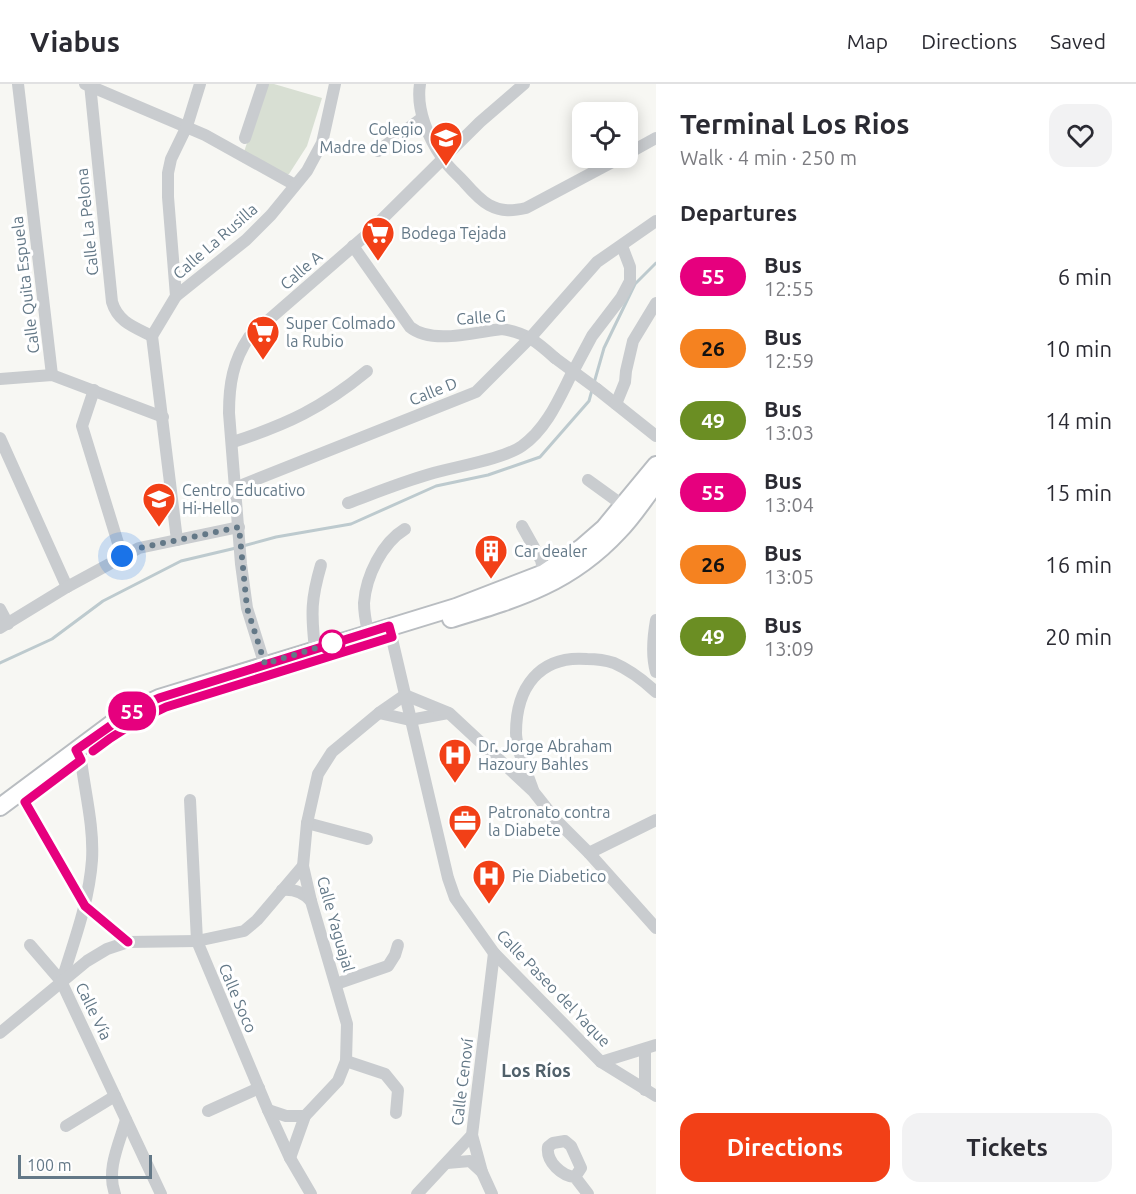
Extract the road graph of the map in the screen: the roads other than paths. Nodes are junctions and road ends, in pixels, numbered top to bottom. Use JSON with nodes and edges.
{"nodes":[{"id":1,"x":18,"y":84,"type":"edge"},
{"id":2,"x":200,"y":84,"type":"edge"},
{"id":3,"x":263,"y":84,"type":"edge"},
{"id":4,"x":335,"y":84,"type":"edge"},
{"id":5,"x":420,"y":84,"type":"edge"},
{"id":6,"x":525,"y":84,"type":"edge"},
{"id":7,"x":88,"y":85,"type":"edge"},
{"id":8,"x":422,"y":118,"type":"junction"},
{"id":9,"x":187,"y":126,"type":"junction"},
{"id":10,"x":245,"y":138,"type":"dead end"},
{"id":11,"x":656,"y":138,"type":"edge"},
{"id":12,"x":638,"y":148,"type":"edge"},
{"id":13,"x":378,"y":151,"type":"dead end"},
{"id":14,"x":443,"y":159,"type":"junction"},
{"id":15,"x":601,"y":168,"type":"edge"},
{"id":16,"x":295,"y":185,"type":"junction"},
{"id":17,"x":656,"y":221,"type":"edge"},
{"id":18,"x":353,"y":246,"type":"junction"},
{"id":19,"x":622,"y":246,"type":"junction"},
{"id":20,"x":176,"y":296,"type":"junction"},
{"id":21,"x":656,"y":303,"type":"edge"},
{"id":22,"x":152,"y":336,"type":"junction"},
{"id":23,"x":531,"y":337,"type":"junction"},
{"id":24,"x":368,"y":371,"type":"dead end"},
{"id":25,"x":52,"y":375,"type":"junction"},
{"id":26,"x":0,"y":379,"type":"edge"},
{"id":27,"x":94,"y":390,"type":"junction"},
{"id":28,"x":616,"y":404,"type":"junction"},
{"id":29,"x":163,"y":417,"type":"junction"},
{"id":30,"x":656,"y":436,"type":"edge"},
{"id":31,"x":0,"y":438,"type":"edge"},
{"id":32,"x":232,"y":442,"type":"junction"},
{"id":33,"x":656,"y":465,"type":"edge"},
{"id":34,"x":588,"y":480,"type":"dead end"},
{"id":35,"x":656,"y":484,"type":"edge"},
{"id":36,"x":237,"y":487,"type":"junction"},
{"id":37,"x":348,"y":503,"type":"dead end"},
{"id":38,"x":624,"y":506,"type":"junction"},
{"id":39,"x":522,"y":526,"type":"dead end"},
{"id":40,"x":405,"y":529,"type":"dead end"},
{"id":41,"x":239,"y":533,"type":"junction"},
{"id":42,"x":177,"y":540,"type":"junction"},
{"id":43,"x":122,"y":556,"type":"junction"},
{"id":44,"x":321,"y":564,"type":"dead end"},
{"id":45,"x":544,"y":573,"type":"junction"},
{"id":46,"x":67,"y":587,"type":"junction"},
{"id":47,"x":0,"y":609,"type":"edge"},
{"id":48,"x":656,"y":620,"type":"edge"},
{"id":49,"x":4,"y":626,"type":"edge"},
{"id":50,"x":368,"y":632,"type":"junction"},
{"id":51,"x":390,"y":632,"type":"junction"},
{"id":52,"x":315,"y":649,"type":"junction"},
{"id":53,"x":655,"y":667,"type":"edge"},
{"id":54,"x":267,"y":670,"type":"junction"},
{"id":55,"x":638,"y":676,"type":"junction"},
{"id":56,"x":656,"y":692,"type":"edge"},
{"id":57,"x":405,"y":695,"type":"junction"},
{"id":58,"x":378,"y":713,"type":"junction"},
{"id":59,"x":449,"y":713,"type":"junction"},
{"id":60,"x":410,"y":720,"type":"junction"},
{"id":61,"x":78,"y":755,"type":"junction"},
{"id":62,"x":533,"y":792,"type":"junction"},
{"id":63,"x":22,"y":797,"type":"junction"},
{"id":64,"x":190,"y":800,"type":"dead end"},
{"id":65,"x":0,"y":807,"type":"edge"},
{"id":66,"x":0,"y":819,"type":"edge"},
{"id":67,"x":656,"y":820,"type":"edge"},
{"id":68,"x":307,"y":823,"type":"junction"},
{"id":69,"x":367,"y":839,"type":"dead end"},
{"id":70,"x":590,"y":853,"type":"junction"},
{"id":71,"x":303,"y":866,"type":"junction"},
{"id":72,"x":282,"y":890,"type":"junction"},
{"id":73,"x":311,"y":901,"type":"junction"},
{"id":74,"x":85,"y":906,"type":"junction"},
{"id":75,"x":656,"y":928,"type":"edge"},
{"id":76,"x":197,"y":941,"type":"junction"},
{"id":77,"x":128,"y":942,"type":"junction"},
{"id":78,"x":30,"y":945,"type":"dead end"},
{"id":79,"x":398,"y":945,"type":"dead end"},
{"id":80,"x":494,"y":953,"type":"junction"},
{"id":81,"x":61,"y":981,"type":"junction"},
{"id":82,"x":336,"y":984,"type":"junction"},
{"id":83,"x":0,"y":1033,"type":"edge"},
{"id":84,"x":651,"y":1047,"type":"edge"},
{"id":85,"x":346,"y":1061,"type":"junction"},
{"id":86,"x":601,"y":1062,"type":"junction"},
{"id":87,"x":259,"y":1088,"type":"junction"},
{"id":88,"x":650,"y":1093,"type":"edge"},
{"id":89,"x":115,"y":1095,"type":"junction"},
{"id":90,"x":268,"y":1110,"type":"junction"},
{"id":91,"x":208,"y":1111,"type":"dead end"},
{"id":92,"x":396,"y":1113,"type":"dead end"},
{"id":93,"x":305,"y":1116,"type":"junction"},
{"id":94,"x":126,"y":1120,"type":"junction"},
{"id":95,"x":66,"y":1126,"type":"dead end"},
{"id":96,"x":472,"y":1135,"type":"junction"},
{"id":97,"x":290,"y":1158,"type":"junction"},
{"id":98,"x":447,"y":1163,"type":"junction"},
{"id":99,"x":482,"y":1172,"type":"junction"},
{"id":100,"x":575,"y":1177,"type":"dead end"},
{"id":101,"x":115,"y":1194,"type":"edge"},
{"id":102,"x":162,"y":1194,"type":"edge"},
{"id":103,"x":311,"y":1194,"type":"edge"},
{"id":104,"x":417,"y":1194,"type":"edge"},
{"id":105,"x":492,"y":1194,"type":"edge"},
{"id":106,"x":588,"y":1194,"type":"edge"}],
"edges":[{"from":1,"to":25,"type":"street","name":"Calle Quita Espuela"},
{"from":2,"to":9,"type":"street"},
{"from":3,"to":10,"type":"street"},
{"from":4,"to":16,"type":"street","name":"Calle La Rusilla"},
{"from":5,"to":8,"type":"street"},
{"from":6,"to":14,"type":"street","name":"Calle A"},
{"from":7,"to":9,"type":"street"},
{"from":7,"to":22,"type":"street","name":"Calle La Pelona"},
{"from":8,"to":13,"type":"street"},
{"from":8,"to":14,"type":"street"},
{"from":9,"to":16,"type":"street"},
{"from":9,"to":20,"type":"street"},
{"from":11,"to":12,"type":"street"},
{"from":14,"to":15,"type":"street"},
{"from":14,"to":18,"type":"street","name":"Calle A"},
{"from":16,"to":20,"type":"street","name":"Calle La Rusilla"},
{"from":17,"to":19,"type":"street","name":"Calle D"},
{"from":18,"to":23,"type":"street","name":"Calle G"},
{"from":18,"to":32,"type":"street","name":"Calle A"},
{"from":19,"to":23,"type":"street","name":"Calle D"},
{"from":19,"to":37,"type":"street"},
{"from":20,"to":22,"type":"street"},
{"from":21,"to":28,"type":"street"},
{"from":22,"to":29,"type":"street"},
{"from":23,"to":28,"type":"street","name":"Calle G","bridge":true},
{"from":23,"to":36,"type":"street","name":"Calle D"},
{"from":24,"to":32,"type":"street"},
{"from":25,"to":26,"type":"street"},
{"from":25,"to":27,"type":"street"},
{"from":27,"to":29,"type":"street"},
{"from":27,"to":43,"type":"street"},
{"from":28,"to":30,"type":"street","name":"Calle G"},
{"from":29,"to":42,"type":"street"},
{"from":31,"to":46,"type":"street"},
{"from":32,"to":36,"type":"street","name":"Calle A"},
{"from":33,"to":38,"type":"main road"},
{"from":34,"to":38,"type":"street"},
{"from":35,"to":51,"type":"main road"},
{"from":36,"to":41,"type":"street","name":"Calle A"},
{"from":38,"to":45,"type":"main road"},
{"from":39,"to":45,"type":"street"},
{"from":40,"to":50,"type":"street"},
{"from":41,"to":42,"type":"street"},
{"from":41,"to":54,"type":"street","name":"Calle A"},
{"from":42,"to":43,"type":"street"},
{"from":43,"to":46,"type":"street"},
{"from":44,"to":52,"type":"street"},
{"from":45,"to":51,"type":"main road"},
{"from":46,"to":49,"type":"street"},
{"from":47,"to":49,"type":"street"},
{"from":48,"to":53,"type":"street"},
{"from":50,"to":51,"type":"main road"},
{"from":50,"to":52,"type":"main road"},
{"from":51,"to":54,"type":"main road"},
{"from":51,"to":57,"type":"street","name":"Calle Paseo del Yaque"},
{"from":52,"to":54,"type":"main road"},
{"from":53,"to":55,"type":"street"},
{"from":54,"to":61,"type":"main road"},
{"from":55,"to":56,"type":"street"},
{"from":55,"to":62,"type":"street"},
{"from":57,"to":58,"type":"street","name":"Calle Yaguajal"},
{"from":57,"to":59,"type":"street"},
{"from":57,"to":60,"type":"street","name":"Calle Paseo del Yaque"},
{"from":58,"to":60,"type":"street"},
{"from":58,"to":68,"type":"street","name":"Calle Yaguajal"},
{"from":59,"to":60,"type":"street"},
{"from":59,"to":62,"type":"street"},
{"from":60,"to":80,"type":"street","name":"Calle Paseo del Yaque"},
{"from":61,"to":63,"type":"main road"},
{"from":61,"to":74,"type":"street","name":"Calle Vía"},
{"from":62,"to":70,"type":"street"},
{"from":63,"to":65,"type":"main road"},
{"from":63,"to":66,"type":"main road"},
{"from":63,"to":74,"type":"street"},
{"from":64,"to":76,"type":"street","name":"Calle Soco"},
{"from":67,"to":70,"type":"street"},
{"from":68,"to":69,"type":"street"},
{"from":68,"to":71,"type":"street","name":"Calle Yaguajal"},
{"from":70,"to":75,"type":"street"},
{"from":71,"to":72,"type":"street"},
{"from":71,"to":73,"type":"street","name":"Calle Yaguajal"},
{"from":72,"to":73,"type":"street"},
{"from":72,"to":76,"type":"street"},
{"from":73,"to":82,"type":"street","name":"Calle Yaguajal"},
{"from":74,"to":77,"type":"street"},
{"from":74,"to":81,"type":"street","name":"Calle Vía"},
{"from":76,"to":77,"type":"street"},
{"from":76,"to":87,"type":"street","name":"Calle Soco"},
{"from":77,"to":81,"type":"street"},
{"from":78,"to":81,"type":"street"},
{"from":79,"to":82,"type":"street"},
{"from":80,"to":86,"type":"street","name":"Calle Paseo del Yaque"},
{"from":80,"to":96,"type":"street","name":"Calle Cenoví"},
{"from":81,"to":83,"type":"street"},
{"from":81,"to":89,"type":"street","name":"Calle Vía"},
{"from":82,"to":85,"type":"street","name":"Calle Yaguajal"},
{"from":84,"to":86,"type":"street"},
{"from":84,"to":88,"type":"street"},
{"from":85,"to":92,"type":"street"},
{"from":85,"to":93,"type":"street","name":"Calle Yaguajal"},
{"from":86,"to":88,"type":"street","name":"Calle Paseo del Yaque"},
{"from":87,"to":90,"type":"street","name":"Calle Soco"},
{"from":87,"to":91,"type":"street"},
{"from":89,"to":94,"type":"street","name":"Calle Vía"},
{"from":89,"to":95,"type":"street"},
{"from":90,"to":93,"type":"street"},
{"from":90,"to":97,"type":"street","name":"Calle Soco"},
{"from":93,"to":97,"type":"street"},
{"from":94,"to":101,"type":"street"},
{"from":94,"to":102,"type":"street","name":"Calle Vía"},
{"from":96,"to":98,"type":"street","name":"Calle Cenoví"},
{"from":96,"to":99,"type":"street"},
{"from":97,"to":103,"type":"street","name":"Calle Soco"},
{"from":98,"to":99,"type":"street"},
{"from":98,"to":104,"type":"street","name":"Calle Cenoví"},
{"from":99,"to":105,"type":"street"},
{"from":100,"to":106,"type":"street"}]}
